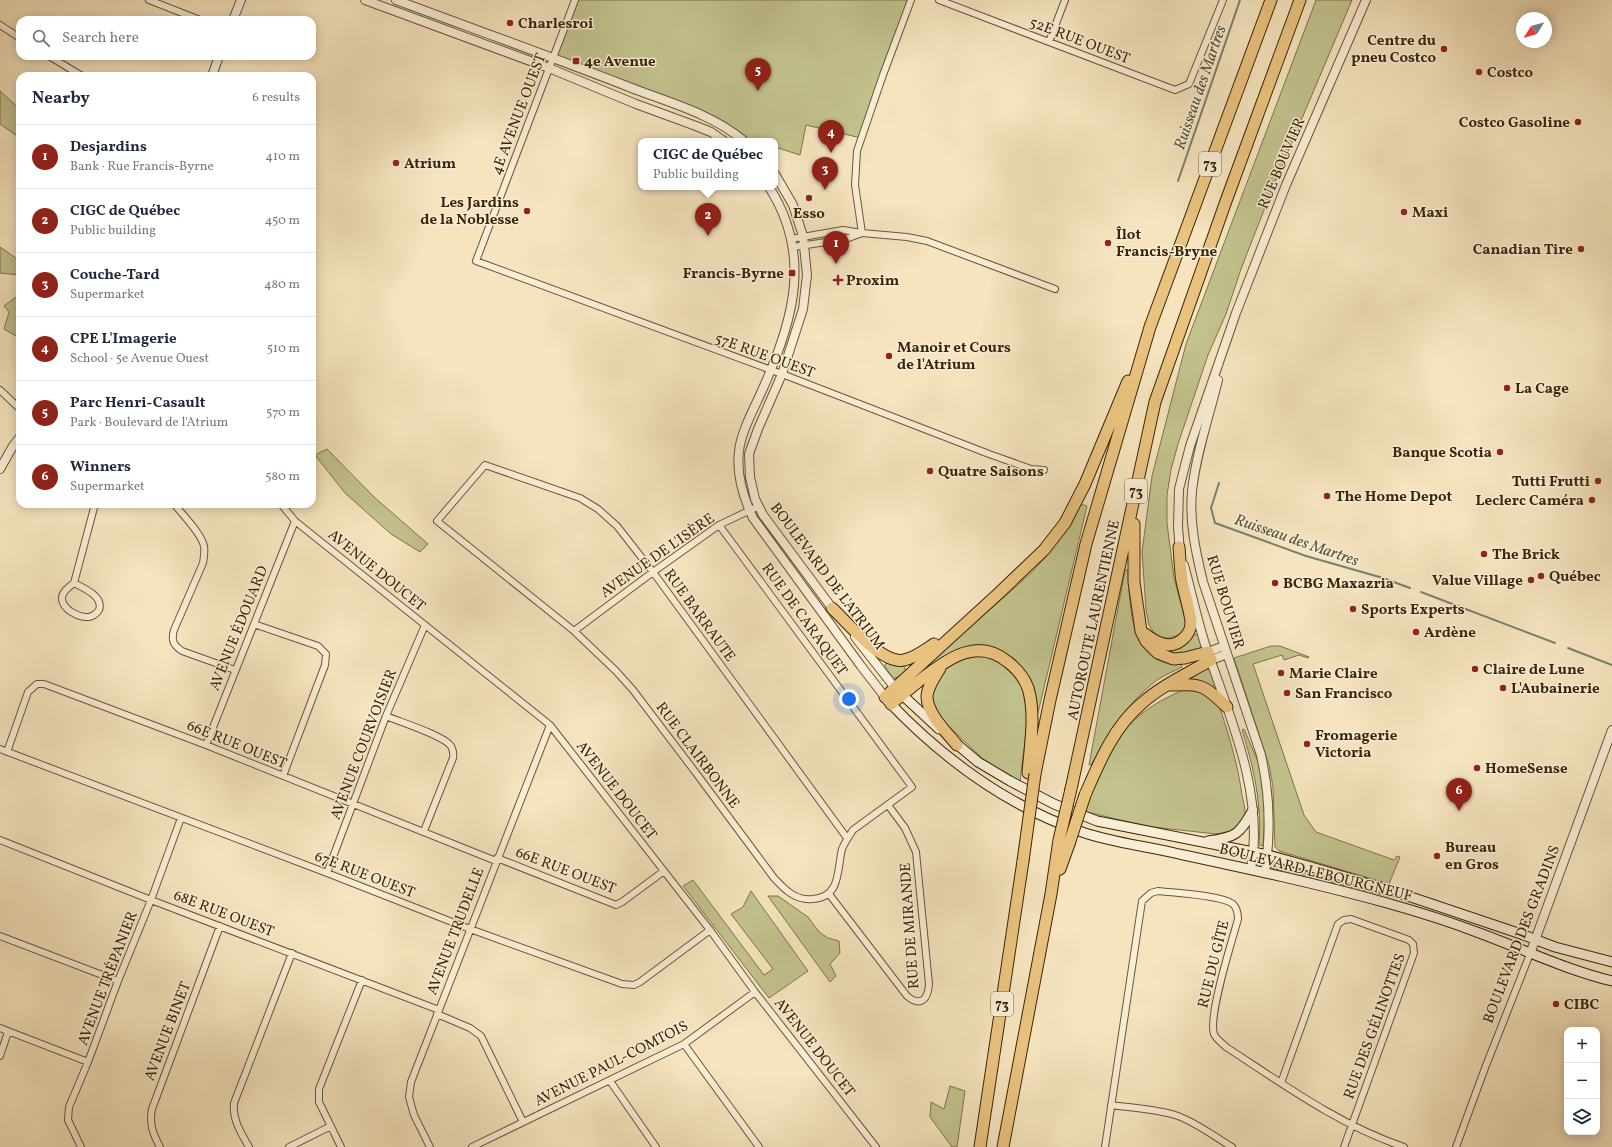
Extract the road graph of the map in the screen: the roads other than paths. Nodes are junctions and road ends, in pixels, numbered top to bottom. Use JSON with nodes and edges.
{"nodes":[{"id":1,"x":149,"y":0,"type":"edge"},
{"id":2,"x":241,"y":0,"type":"edge"},
{"id":3,"x":365,"y":0,"type":"edge"},
{"id":4,"x":396,"y":0,"type":"edge"},
{"id":5,"x":575,"y":0,"type":"edge"},
{"id":6,"x":912,"y":0,"type":"edge"},
{"id":7,"x":940,"y":0,"type":"edge"},
{"id":8,"x":1065,"y":0,"type":"edge"},
{"id":9,"x":1223,"y":0,"type":"edge"},
{"id":10,"x":1271,"y":0,"type":"edge"},
{"id":11,"x":1300,"y":0,"type":"edge"},
{"id":12,"x":1366,"y":0,"type":"edge"},
{"id":13,"x":190,"y":16,"type":"edge"},
{"id":14,"x":235,"y":16,"type":"edge"},
{"id":15,"x":0,"y":25,"type":"edge"},
{"id":16,"x":16,"y":35,"type":"edge"},
{"id":17,"x":1049,"y":42,"type":"junction"},
{"id":18,"x":553,"y":58,"type":"junction"},
{"id":19,"x":56,"y":60,"type":"edge"},
{"id":20,"x":218,"y":60,"type":"edge"},
{"id":21,"x":549,"y":68,"type":"junction"},
{"id":22,"x":75,"y":72,"type":"edge"},
{"id":23,"x":214,"y":72,"type":"edge"},
{"id":24,"x":720,"y":138,"type":"edge"},
{"id":25,"x":740,"y":138,"type":"edge"},
{"id":26,"x":778,"y":179,"type":"edge"},
{"id":27,"x":771,"y":190,"type":"edge"},
{"id":28,"x":862,"y":233,"type":"junction"},
{"id":29,"x":803,"y":236,"type":"junction"},
{"id":30,"x":792,"y":243,"type":"junction"},
{"id":31,"x":805,"y":246,"type":"junction"},
{"id":32,"x":476,"y":260,"type":"joint"},
{"id":33,"x":1055,"y":289,"type":"dead end"},
{"id":34,"x":1150,"y":327,"type":"junction"},
{"id":35,"x":1228,"y":339,"type":"junction"},
{"id":36,"x":771,"y":371,"type":"junction"},
{"id":37,"x":782,"y":374,"type":"junction"},
{"id":38,"x":0,"y":390,"type":"edge"},
{"id":39,"x":16,"y":405,"type":"edge"},
{"id":40,"x":16,"y":442,"type":"edge"},
{"id":41,"x":485,"y":465,"type":"joint"},
{"id":42,"x":0,"y":469,"type":"edge"},
{"id":43,"x":1044,"y":470,"type":"dead end"},
{"id":44,"x":1134,"y":502,"type":"junction"},
{"id":45,"x":758,"y":506,"type":"junction"},
{"id":46,"x":94,"y":508,"type":"edge"},
{"id":47,"x":177,"y":508,"type":"edge"},
{"id":48,"x":285,"y":508,"type":"edge"},
{"id":49,"x":750,"y":510,"type":"junction"},
{"id":50,"x":295,"y":520,"type":"junction"},
{"id":51,"x":719,"y":525,"type":"junction"},
{"id":52,"x":1179,"y":547,"type":"junction"},
{"id":53,"x":653,"y":572,"type":"junction"},
{"id":54,"x":74,"y":583,"type":"junction"},
{"id":55,"x":832,"y":608,"type":"junction"},
{"id":56,"x":254,"y":624,"type":"junction"},
{"id":57,"x":963,"y":625,"type":"junction"},
{"id":58,"x":425,"y":626,"type":"junction"},
{"id":59,"x":574,"y":631,"type":"junction"},
{"id":60,"x":1141,"y":631,"type":"junction"},
{"id":61,"x":1224,"y":646,"type":"junction"},
{"id":62,"x":1227,"y":654,"type":"junction"},
{"id":63,"x":1209,"y":656,"type":"junction"},
{"id":64,"x":942,"y":663,"type":"junction"},
{"id":65,"x":235,"y":670,"type":"junction"},
{"id":66,"x":1168,"y":685,"type":"junction"},
{"id":67,"x":898,"y":691,"type":"junction"},
{"id":68,"x":888,"y":700,"type":"junction"},
{"id":69,"x":1227,"y":707,"type":"junction"},
{"id":70,"x":386,"y":716,"type":"junction"},
{"id":71,"x":550,"y":725,"type":"junction"},
{"id":72,"x":1612,"y":730,"type":"edge"},
{"id":73,"x":206,"y":745,"type":"junction"},
{"id":74,"x":957,"y":745,"type":"junction"},
{"id":75,"x":0,"y":749,"type":"edge"},
{"id":76,"x":7,"y":752,"type":"junction"},
{"id":77,"x":1032,"y":773,"type":"junction"},
{"id":78,"x":282,"y":776,"type":"junction"},
{"id":79,"x":1012,"y":800,"type":"joint"},
{"id":80,"x":353,"y":803,"type":"junction"},
{"id":81,"x":1054,"y":804,"type":"joint"},
{"id":82,"x":888,"y":805,"type":"junction"},
{"id":83,"x":1253,"y":810,"type":"junction"},
{"id":84,"x":181,"y":818,"type":"junction"},
{"id":85,"x":424,"y":831,"type":"junction"},
{"id":86,"x":847,"y":838,"type":"junction"},
{"id":87,"x":0,"y":840,"type":"edge"},
{"id":88,"x":1064,"y":842,"type":"junction"},
{"id":89,"x":1202,"y":842,"type":"junction"},
{"id":90,"x":1254,"y":853,"type":"junction"},
{"id":91,"x":1268,"y":855,"type":"junction"},
{"id":92,"x":497,"y":860,"type":"junction"},
{"id":93,"x":1251,"y":869,"type":"junction"},
{"id":94,"x":664,"y":871,"type":"junction"},
{"id":95,"x":1265,"y":872,"type":"junction"},
{"id":96,"x":328,"y":873,"type":"junction"},
{"id":97,"x":828,"y":894,"type":"junction"},
{"id":98,"x":151,"y":900,"type":"junction"},
{"id":99,"x":220,"y":926,"type":"junction"},
{"id":100,"x":470,"y":928,"type":"junction"},
{"id":101,"x":710,"y":930,"type":"junction"},
{"id":102,"x":0,"y":936,"type":"edge"},
{"id":103,"x":1535,"y":940,"type":"junction"},
{"id":104,"x":292,"y":953,"type":"junction"},
{"id":105,"x":1530,"y":954,"type":"junction"},
{"id":106,"x":1612,"y":962,"type":"edge"},
{"id":107,"x":362,"y":980,"type":"junction"},
{"id":108,"x":118,"y":981,"type":"junction"},
{"id":109,"x":1612,"y":981,"type":"edge"},
{"id":110,"x":755,"y":992,"type":"junction"},
{"id":111,"x":438,"y":1012,"type":"junction"},
{"id":112,"x":0,"y":1028,"type":"edge"},
{"id":113,"x":8,"y":1032,"type":"junction"},
{"id":114,"x":684,"y":1044,"type":"junction"},
{"id":115,"x":0,"y":1056,"type":"edge"},
{"id":116,"x":88,"y":1062,"type":"junction"},
{"id":117,"x":610,"y":1081,"type":"junction"},
{"id":118,"x":1281,"y":1083,"type":"junction"},
{"id":119,"x":1111,"y":1105,"type":"junction"},
{"id":120,"x":523,"y":1122,"type":"junction"},
{"id":121,"x":1352,"y":1125,"type":"junction"},
{"id":122,"x":331,"y":1126,"type":"junction"},
{"id":123,"x":81,"y":1147,"type":"edge"},
{"id":124,"x":160,"y":1147,"type":"edge"},
{"id":125,"x":248,"y":1147,"type":"edge"},
{"id":126,"x":289,"y":1147,"type":"edge"},
{"id":127,"x":341,"y":1147,"type":"edge"},
{"id":128,"x":430,"y":1147,"type":"edge"},
{"id":129,"x":472,"y":1147,"type":"edge"},
{"id":130,"x":656,"y":1147,"type":"edge"},
{"id":131,"x":759,"y":1147,"type":"edge"},
{"id":132,"x":876,"y":1147,"type":"edge"},
{"id":133,"x":980,"y":1147,"type":"edge"},
{"id":134,"x":1003,"y":1147,"type":"edge"},
{"id":135,"x":1105,"y":1147,"type":"edge"},
{"id":136,"x":1232,"y":1147,"type":"edge"},
{"id":137,"x":1344,"y":1147,"type":"edge"},
{"id":138,"x":1404,"y":1147,"type":"edge"},
{"id":139,"x":1456,"y":1147,"type":"edge"}],
"edges":[{"from":1,"to":13,"type":"street"},
{"from":2,"to":14,"type":"street"},
{"from":3,"to":21,"type":"street"},
{"from":4,"to":18,"type":"street"},
{"from":5,"to":18,"type":"street","name":"4E AVENUE OUEST"},
{"from":6,"to":28,"type":"street"},
{"from":7,"to":17,"type":"street","name":"52E RUE OUEST"},
{"from":8,"to":17,"type":"street"},
{"from":9,"to":17,"type":"street","name":"52E RUE OUEST"},
{"from":10,"to":34,"type":"highway","name":"AUTOROUTE LAURENTIENNE","number":"73"},
{"from":11,"to":44,"type":"highway","name":"AUTOROUTE LAURENTIENNE","number":"73"},
{"from":12,"to":35,"type":"street","name":"RUE BOUVIER"},
{"from":15,"to":16,"type":"street"},
{"from":18,"to":21,"type":"street","name":"4E AVENUE OUEST"},
{"from":18,"to":25,"type":"street"},
{"from":19,"to":22,"type":"street"},
{"from":20,"to":23,"type":"street"},
{"from":21,"to":24,"type":"street"},
{"from":21,"to":32,"type":"street","name":"4E AVENUE OUEST"},
{"from":26,"to":29,"type":"street","name":"BOULEVARD DE L'ATRIUM"},
{"from":27,"to":30,"type":"street","name":"BOULEVARD DE L'ATRIUM"},
{"from":28,"to":29,"type":"street"},
{"from":28,"to":31,"type":"street"},
{"from":28,"to":33,"type":"street"},
{"from":29,"to":30,"type":"street"},
{"from":29,"to":31,"type":"street","name":"BOULEVARD DE L'ATRIUM"},
{"from":30,"to":31,"type":"street"},
{"from":30,"to":36,"type":"street","name":"BOULEVARD DE L'ATRIUM"},
{"from":31,"to":37,"type":"street","name":"BOULEVARD DE L'ATRIUM"},
{"from":32,"to":36,"type":"street","name":"57E RUE OUEST"},
{"from":34,"to":57,"type":"highway"},
{"from":34,"to":77,"type":"highway","name":"AUTOROUTE LAURENTIENNE","number":"73"},
{"from":35,"to":52,"type":"street","name":"RUE BOUVIER"},
{"from":35,"to":61,"type":"street","name":"RUE BOUVIER"},
{"from":36,"to":37,"type":"street","name":"57E RUE OUEST"},
{"from":36,"to":49,"type":"street","name":"BOULEVARD DE L'ATRIUM"},
{"from":37,"to":43,"type":"street","name":"57E RUE OUEST"},
{"from":37,"to":45,"type":"street","name":"BOULEVARD DE L'ATRIUM"},
{"from":38,"to":39,"type":"street"},
{"from":40,"to":42,"type":"street"},
{"from":41,"to":53,"type":"street","name":"RUE BARRAUTE"},
{"from":41,"to":59,"type":"street","name":"RUE CLAIRBONNE"},
{"from":44,"to":60,"type":"highway"},
{"from":44,"to":88,"type":"highway","name":"AUTOROUTE LAURENTIENNE","number":"73","bridge":true},
{"from":45,"to":49,"type":"street","name":"AVENUE DE L'ISÈRE"},
{"from":45,"to":55,"type":"street","name":"BOULEVARD DE L'ATRIUM"},
{"from":46,"to":54,"type":"street"},
{"from":47,"to":65,"type":"street"},
{"from":48,"to":50,"type":"street","name":"AVENUE DOUCET"},
{"from":49,"to":51,"type":"street","name":"AVENUE DE L'ISÈRE"},
{"from":49,"to":68,"type":"street","name":"BOULEVARD DE L'ATRIUM"},
{"from":50,"to":56,"type":"street","name":"AVENUE ÉDOUARD"},
{"from":50,"to":58,"type":"street","name":"AVENUE DOUCET"},
{"from":51,"to":53,"type":"street","name":"AVENUE DE L'ISÈRE"},
{"from":51,"to":82,"type":"street","name":"RUE DE CARAQUET"},
{"from":52,"to":60,"type":"highway"},
{"from":52,"to":63,"type":"street","name":"RUE BOUVIER"},
{"from":53,"to":59,"type":"street","name":"AVENUE DE L'ISÈRE"},
{"from":53,"to":86,"type":"street","name":"RUE BARRAUTE"},
{"from":54,"to":54,"type":"street"},
{"from":55,"to":57,"type":"highway"},
{"from":55,"to":67,"type":"street","name":"BOULEVARD DE L'ATRIUM"},
{"from":56,"to":65,"type":"street","name":"AVENUE ÉDOUARD"},
{"from":56,"to":78,"type":"street"},
{"from":57,"to":67,"type":"highway"},
{"from":58,"to":70,"type":"street","name":"AVENUE COURVOISIER"},
{"from":58,"to":71,"type":"street","name":"AVENUE DOUCET"},
{"from":59,"to":97,"type":"street","name":"RUE CLAIRBONNE"},
{"from":60,"to":63,"type":"highway"},
{"from":61,"to":62,"type":"street","name":"RUE BOUVIER"},
{"from":61,"to":63,"type":"street"},
{"from":62,"to":63,"type":"street"},
{"from":62,"to":91,"type":"street","name":"RUE BOUVIER"},
{"from":63,"to":66,"type":"highway"},
{"from":63,"to":69,"type":"street","name":"RUE BOUVIER"},
{"from":64,"to":67,"type":"highway"},
{"from":64,"to":74,"type":"highway"},
{"from":64,"to":77,"type":"highway"},
{"from":65,"to":73,"type":"street","name":"AVENUE ÉDOUARD"},
{"from":66,"to":69,"type":"highway"},
{"from":66,"to":88,"type":"highway","bridge":true},
{"from":67,"to":68,"type":"highway"},
{"from":67,"to":74,"type":"main road","name":"BOULEVARD DE L'ATRIUM"},
{"from":68,"to":79,"type":"main road","name":"BOULEVARD DE L'ATRIUM"},
{"from":69,"to":83,"type":"street","name":"RUE BOUVIER"},
{"from":70,"to":80,"type":"street","name":"AVENUE COURVOISIER"},
{"from":70,"to":85,"type":"street"},
{"from":71,"to":92,"type":"street","name":"AVENUE TRUDELLE"},
{"from":71,"to":94,"type":"street","name":"AVENUE DOUCET"},
{"from":72,"to":103,"type":"street","name":"BOULEVARD DES GRADINS"},
{"from":73,"to":76,"type":"street","name":"66E RUE OUEST"},
{"from":73,"to":78,"type":"street","name":"66E RUE OUEST"},
{"from":74,"to":81,"type":"main road","name":"BOULEVARD DE L'ATRIUM"},
{"from":75,"to":76,"type":"street","name":"67E RUE OUEST"},
{"from":76,"to":84,"type":"street","name":"67E RUE OUEST"},
{"from":77,"to":133,"type":"highway","name":"AUTOROUTE LAURENTIENNE","number":"73","bridge":true},
{"from":78,"to":80,"type":"street","name":"66E RUE OUEST"},
{"from":79,"to":93,"type":"main road","name":"BOULEVARD LEBOURGNEUF"},
{"from":80,"to":85,"type":"street","name":"66E RUE OUEST"},
{"from":80,"to":96,"type":"street","name":"AVENUE COURVOISIER"},
{"from":81,"to":89,"type":"main road","name":"BOULEVARD LEBOURGNEUF"},
{"from":82,"to":86,"type":"street"},
{"from":82,"to":97,"type":"street","name":"RUE DE MIRANDE"},
{"from":83,"to":89,"type":"main road"},
{"from":83,"to":90,"type":"street","name":"RUE BOUVIER"},
{"from":84,"to":96,"type":"street","name":"67E RUE OUEST"},
{"from":84,"to":98,"type":"street","name":"AVENUE TRÉPANIER"},
{"from":85,"to":92,"type":"street","name":"66E RUE OUEST"},
{"from":86,"to":97,"type":"street"},
{"from":87,"to":98,"type":"street","name":"68E RUE OUEST"},
{"from":88,"to":134,"type":"highway","name":"AUTOROUTE LAURENTIENNE","number":"73"},
{"from":89,"to":90,"type":"main road","name":"BOULEVARD LEBOURGNEUF"},
{"from":90,"to":91,"type":"main road","name":"BOULEVARD LEBOURGNEUF"},
{"from":90,"to":93,"type":"street","name":"RUE BOUVIER"},
{"from":91,"to":95,"type":"street","name":"RUE BOUVIER"},
{"from":91,"to":103,"type":"main road","name":"BOULEVARD LEBOURGNEUF"},
{"from":92,"to":94,"type":"street","name":"66E RUE OUEST"},
{"from":92,"to":100,"type":"street","name":"AVENUE TRUDELLE"},
{"from":93,"to":95,"type":"main road","name":"BOULEVARD LEBOURGNEUF"},
{"from":94,"to":101,"type":"street","name":"AVENUE DOUCET"},
{"from":95,"to":105,"type":"main road","name":"BOULEVARD LEBOURGNEUF"},
{"from":96,"to":100,"type":"street","name":"67E RUE OUEST"},
{"from":98,"to":99,"type":"street","name":"68E RUE OUEST"},
{"from":98,"to":108,"type":"street","name":"AVENUE TRÉPANIER"},
{"from":99,"to":104,"type":"street","name":"68E RUE OUEST"},
{"from":99,"to":124,"type":"street","name":"AVENUE BINET"},
{"from":100,"to":101,"type":"street","name":"67E RUE OUEST"},
{"from":100,"to":111,"type":"street","name":"AVENUE TRUDELLE"},
{"from":101,"to":110,"type":"street","name":"AVENUE DOUCET"},
{"from":102,"to":108,"type":"street"},
{"from":103,"to":105,"type":"street","name":"BOULEVARD DES GRADINS"},
{"from":103,"to":106,"type":"main road","name":"BOULEVARD LEBOURGNEUF"},
{"from":104,"to":107,"type":"street","name":"68E RUE OUEST"},
{"from":104,"to":125,"type":"street"},
{"from":105,"to":109,"type":"main road","name":"BOULEVARD LEBOURGNEUF"},
{"from":105,"to":139,"type":"street","name":"BOULEVARD DES GRADINS"},
{"from":107,"to":111,"type":"street","name":"68E RUE OUEST"},
{"from":107,"to":122,"type":"street"},
{"from":108,"to":116,"type":"street","name":"AVENUE TRÉPANIER"},
{"from":110,"to":114,"type":"street","name":"AVENUE PAUL-COMTOIS"},
{"from":110,"to":132,"type":"street","name":"AVENUE DOUCET"},
{"from":111,"to":120,"type":"street","name":"68E RUE OUEST"},
{"from":111,"to":128,"type":"street","name":"AVENUE TRUDELLE"},
{"from":112,"to":113,"type":"street"},
{"from":113,"to":115,"type":"street"},
{"from":113,"to":116,"type":"street"},
{"from":114,"to":117,"type":"street","name":"AVENUE PAUL-COMTOIS"},
{"from":114,"to":131,"type":"street"},
{"from":116,"to":123,"type":"street","name":"AVENUE TRÉPANIER"},
{"from":117,"to":120,"type":"street","name":"AVENUE PAUL-COMTOIS"},
{"from":117,"to":130,"type":"street"},
{"from":118,"to":119,"type":"street","name":"RUE DU GÎTE"},
{"from":118,"to":121,"type":"street","name":"RUE DU GÎTE"},
{"from":118,"to":121,"type":"street","name":"RUE DES GÉLINOTTES"},
{"from":119,"to":135,"type":"street","name":"RUE DU GÎTE"},
{"from":119,"to":136,"type":"street"},
{"from":120,"to":129,"type":"street","name":"AVENUE PAUL-COMTOIS"},
{"from":121,"to":137,"type":"street","name":"RUE DES GÉLINOTTES"},
{"from":121,"to":138,"type":"street","name":"RUE DU GÎTE"},
{"from":122,"to":126,"type":"street"},
{"from":122,"to":127,"type":"street"}]}
